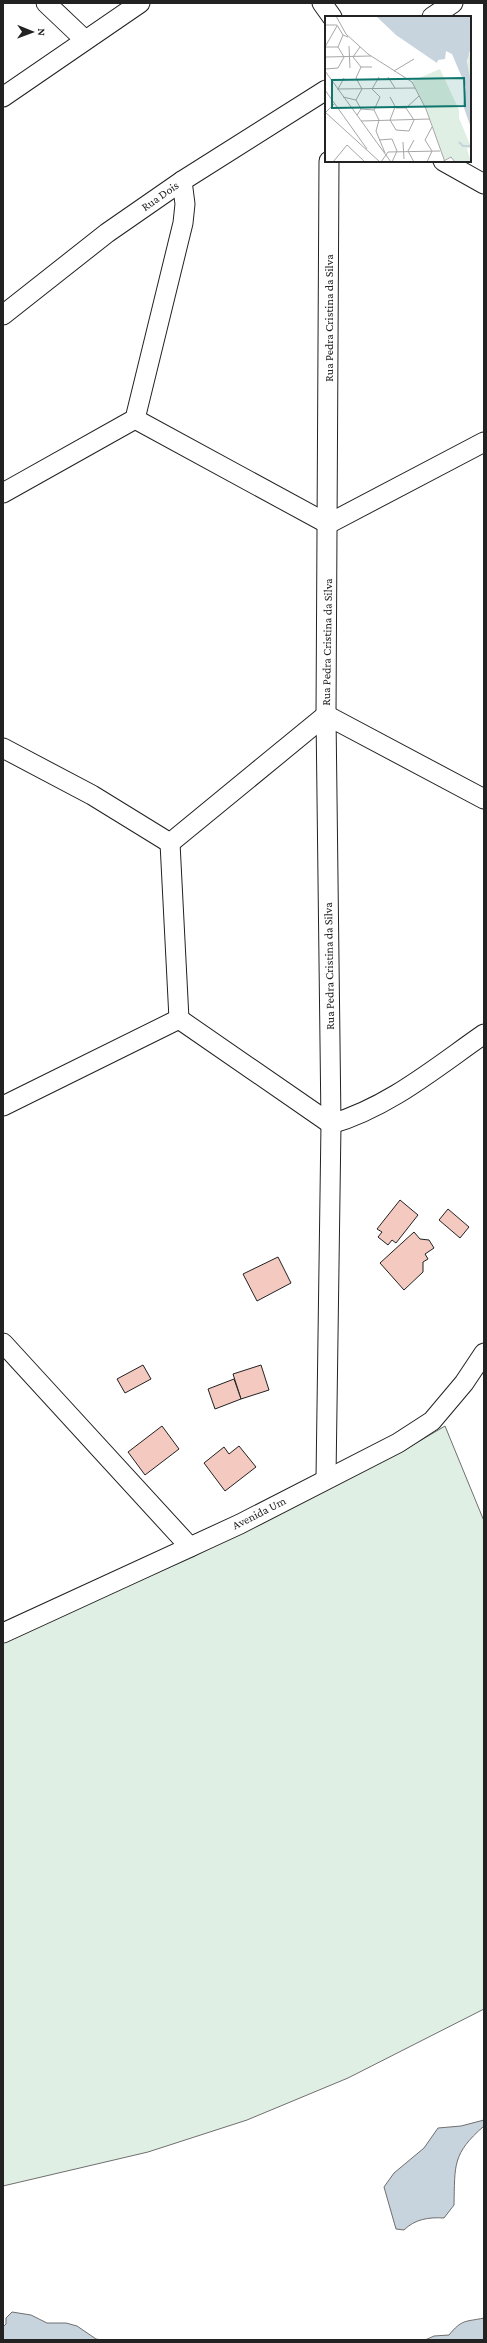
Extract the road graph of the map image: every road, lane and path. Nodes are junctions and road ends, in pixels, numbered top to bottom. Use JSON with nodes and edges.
{"nodes":[{"id":1,"x":46,"y":3,"type":"edge"},
{"id":2,"x":140,"y":3,"type":"edge"},
{"id":3,"x":322,"y":3,"type":"edge"},
{"id":4,"x":453,"y":3,"type":"edge"},
{"id":5,"x":331,"y":16,"type":"edge"},
{"id":6,"x":434,"y":16,"type":"edge"},
{"id":7,"x":85,"y":40,"type":"junction"},
{"id":8,"x":325,"y":91,"type":"edge"},
{"id":9,"x":3,"y":97,"type":"edge"},
{"id":10,"x":329,"y":162,"type":"edge"},
{"id":11,"x":445,"y":162,"type":"edge"},
{"id":12,"x":182,"y":181,"type":"junction"},
{"id":13,"x":484,"y":184,"type":"edge"},
{"id":14,"x":3,"y":315,"type":"edge"},
{"id":15,"x":135,"y":419,"type":"junction"},
{"id":16,"x":484,"y":442,"type":"edge"},
{"id":17,"x":3,"y":493,"type":"edge"},
{"id":18,"x":328,"y":524,"type":"junction"},
{"id":19,"x":326,"y":715,"type":"junction"},
{"id":20,"x":3,"y":748,"type":"edge"},
{"id":21,"x":484,"y":799,"type":"edge"},
{"id":22,"x":170,"y":843,"type":"junction"},
{"id":23,"x":179,"y":1019,"type":"junction"},
{"id":24,"x":484,"y":1034,"type":"edge"},
{"id":25,"x":3,"y":1106,"type":"edge"},
{"id":26,"x":331,"y":1124,"type":"junction"},
{"id":27,"x":3,"y":1344,"type":"edge"},
{"id":28,"x":484,"y":1353,"type":"edge"},
{"id":29,"x":326,"y":1478,"type":"junction"},
{"id":30,"x":190,"y":1547,"type":"junction"},
{"id":31,"x":3,"y":1633,"type":"edge"}],
"edges":[{"from":1,"to":7,"type":"street"},
{"from":2,"to":7,"type":"street"},
{"from":3,"to":5,"type":"street"},
{"from":4,"to":6,"type":"street"},
{"from":7,"to":9,"type":"street"},
{"from":8,"to":12,"type":"street","name":"Rua Dois"},
{"from":10,"to":18,"type":"street","name":"Rua Pedra Cristina da Silva"},
{"from":11,"to":13,"type":"street"},
{"from":12,"to":14,"type":"street","name":"Rua Dois"},
{"from":12,"to":15,"type":"street"},
{"from":15,"to":17,"type":"street"},
{"from":15,"to":18,"type":"street"},
{"from":16,"to":18,"type":"street"},
{"from":18,"to":19,"type":"street","name":"Rua Pedra Cristina da Silva"},
{"from":19,"to":21,"type":"street"},
{"from":19,"to":22,"type":"street"},
{"from":19,"to":26,"type":"street","name":"Rua Pedra Cristina da Silva"},
{"from":20,"to":22,"type":"street"},
{"from":22,"to":23,"type":"street"},
{"from":23,"to":25,"type":"street"},
{"from":23,"to":26,"type":"street"},
{"from":24,"to":26,"type":"street"},
{"from":26,"to":29,"type":"street","name":"Rua Pedra Cristina da Silva"},
{"from":27,"to":30,"type":"street"},
{"from":28,"to":29,"type":"street","name":"Avenida Um"},
{"from":29,"to":30,"type":"street","name":"Avenida Um"},
{"from":30,"to":31,"type":"street","name":"Avenida Um"}]}
